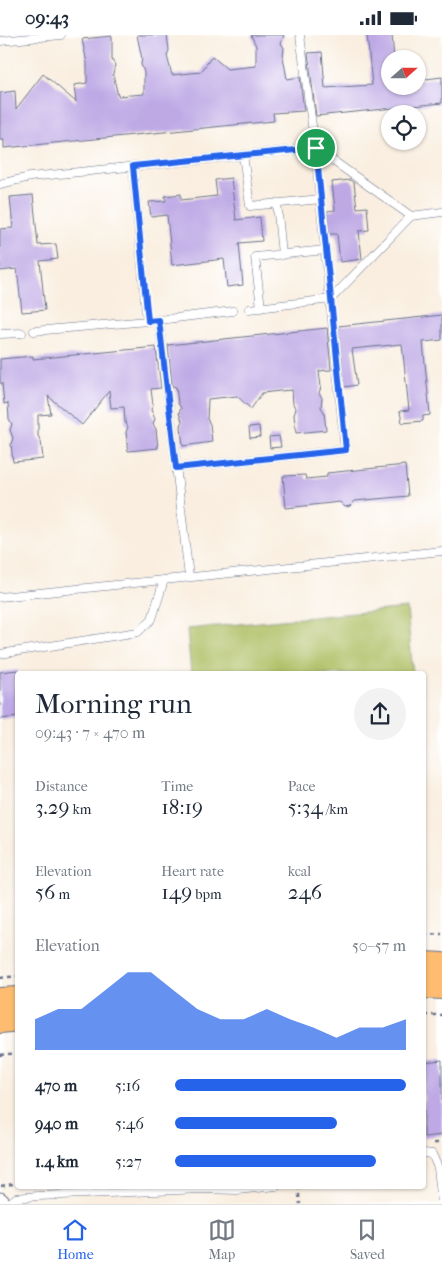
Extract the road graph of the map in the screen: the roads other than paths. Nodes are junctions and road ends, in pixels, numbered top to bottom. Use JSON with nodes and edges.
{"nodes":[{"id":1,"x":61,"y":35,"type":"edge"},
{"id":2,"x":300,"y":35,"type":"edge"},
{"id":3,"x":28,"y":37,"type":"edge"},
{"id":4,"x":0,"y":41,"type":"edge"},
{"id":5,"x":316,"y":148,"type":"junction"},
{"id":6,"x":244,"y":155,"type":"junction"},
{"id":7,"x":133,"y":166,"type":"junction"},
{"id":8,"x":0,"y":184,"type":"edge"},
{"id":9,"x":321,"y":199,"type":"junction"},
{"id":10,"x":277,"y":203,"type":"junction"},
{"id":11,"x":442,"y":212,"type":"edge"},
{"id":12,"x":411,"y":216,"type":"junction"},
{"id":13,"x":326,"y":250,"type":"junction"},
{"id":14,"x":282,"y":255,"type":"junction"},
{"id":15,"x":330,"y":299,"type":"junction"},
{"id":16,"x":260,"y":308,"type":"junction"},
{"id":17,"x":249,"y":309,"type":"dead end"},
{"id":18,"x":233,"y":311,"type":"dead end"},
{"id":19,"x":159,"y":320,"type":"junction"},
{"id":20,"x":148,"y":321,"type":"junction"},
{"id":21,"x":34,"y":331,"type":"dead end"},
{"id":22,"x":22,"y":333,"type":"dead end"},
{"id":23,"x":0,"y":334,"type":"edge"},
{"id":24,"x":176,"y":468,"type":"junction"},
{"id":25,"x":442,"y":551,"type":"edge"},
{"id":26,"x":189,"y":577,"type":"junction"},
{"id":27,"x":164,"y":580,"type":"junction"},
{"id":28,"x":0,"y":597,"type":"edge"},
{"id":29,"x":0,"y":654,"type":"edge"},
{"id":30,"x":426,"y":964,"type":"edge"},
{"id":31,"x":442,"y":965,"type":"edge"},
{"id":32,"x":426,"y":986,"type":"edge"},
{"id":33,"x":442,"y":987,"type":"edge"},
{"id":34,"x":15,"y":999,"type":"edge"},
{"id":35,"x":0,"y":1000,"type":"edge"},
{"id":36,"x":15,"y":1019,"type":"edge"},
{"id":37,"x":0,"y":1021,"type":"edge"},
{"id":38,"x":426,"y":1153,"type":"edge"},
{"id":39,"x":247,"y":1189,"type":"edge"},
{"id":40,"x":0,"y":1200,"type":"edge"},
{"id":41,"x":4,"y":1204,"type":"edge"},
{"id":42,"x":8,"y":1204,"type":"edge"},
{"id":43,"x":442,"y":1204,"type":"edge"}],
"edges":[{"from":1,"to":3,"type":"lane"},
{"from":2,"to":5,"type":"lane"},
{"from":3,"to":4,"type":"lane"},
{"from":5,"to":6,"type":"lane"},
{"from":5,"to":9,"type":"lane"},
{"from":5,"to":12,"type":"lane"},
{"from":6,"to":7,"type":"lane"},
{"from":6,"to":10,"type":"lane"},
{"from":7,"to":8,"type":"lane"},
{"from":7,"to":20,"type":"lane"},
{"from":9,"to":10,"type":"lane"},
{"from":9,"to":13,"type":"lane"},
{"from":10,"to":14,"type":"lane"},
{"from":11,"to":12,"type":"lane"},
{"from":12,"to":15,"type":"lane"},
{"from":13,"to":14,"type":"lane"},
{"from":13,"to":15,"type":"lane"},
{"from":14,"to":16,"type":"lane"},
{"from":15,"to":16,"type":"lane"},
{"from":15,"to":24,"type":"lane"},
{"from":16,"to":17,"type":"lane"},
{"from":18,"to":19,"type":"lane"},
{"from":19,"to":20,"type":"lane"},
{"from":19,"to":24,"type":"lane"},
{"from":20,"to":21,"type":"lane"},
{"from":22,"to":23,"type":"lane"},
{"from":24,"to":26,"type":"lane"},
{"from":25,"to":26,"type":"lane"},
{"from":26,"to":27,"type":"lane"},
{"from":27,"to":28,"type":"lane"},
{"from":27,"to":29,"type":"lane"},
{"from":30,"to":31,"type":"main road"},
{"from":32,"to":33,"type":"main road"},
{"from":34,"to":35,"type":"main road"},
{"from":36,"to":37,"type":"main road"},
{"from":38,"to":43,"type":"lane"},
{"from":39,"to":42,"type":"lane"},
{"from":40,"to":41,"type":"street"}]}
